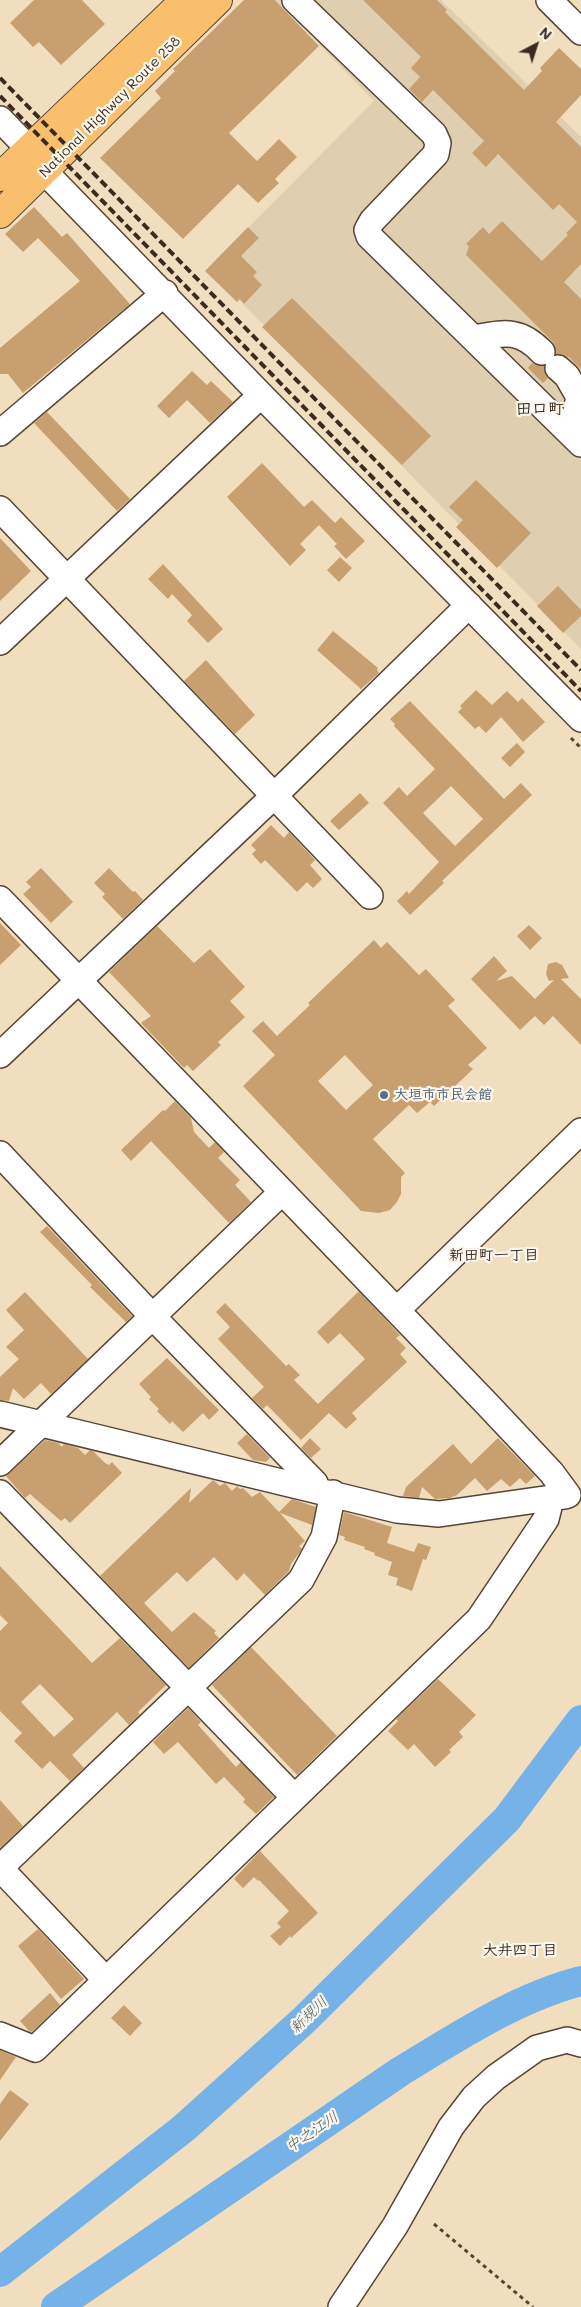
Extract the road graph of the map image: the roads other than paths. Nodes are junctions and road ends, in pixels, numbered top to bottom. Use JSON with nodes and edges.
{"nodes":[{"id":1,"x":185,"y":0,"type":"edge"},
{"id":2,"x":218,"y":0,"type":"edge"},
{"id":3,"x":295,"y":0,"type":"edge"},
{"id":4,"x":558,"y":3,"type":"edge"},
{"id":5,"x":581,"y":32,"type":"edge"},
{"id":6,"x":0,"y":119,"type":"edge"},
{"id":7,"x":29,"y":148,"type":"junction"},
{"id":8,"x":45,"y":172,"type":"junction"},
{"id":9,"x":0,"y":177,"type":"edge"},
{"id":10,"x":0,"y":214,"type":"edge"},
{"id":11,"x":166,"y":294,"type":"junction"},
{"id":12,"x":474,"y":338,"type":"junction"},
{"id":13,"x":261,"y":395,"type":"junction"},
{"id":14,"x":0,"y":434,"type":"edge"},
{"id":15,"x":576,"y":439,"type":"edge"},
{"id":16,"x":0,"y":509,"type":"edge"},
{"id":17,"x":67,"y":578,"type":"junction"},
{"id":18,"x":470,"y":605,"type":"junction"},
{"id":19,"x":0,"y":642,"type":"edge"},
{"id":20,"x":581,"y":719,"type":"edge"},
{"id":21,"x":275,"y":795,"type":"junction"},
{"id":22,"x":370,"y":896,"type":"dead end"},
{"id":23,"x":0,"y":900,"type":"edge"},
{"id":24,"x":76,"y":980,"type":"junction"},
{"id":25,"x":0,"y":1054,"type":"edge"},
{"id":26,"x":581,"y":1131,"type":"edge"},
{"id":27,"x":0,"y":1154,"type":"edge"},
{"id":28,"x":282,"y":1192,"type":"junction"},
{"id":29,"x":397,"y":1310,"type":"junction"},
{"id":30,"x":152,"y":1316,"type":"junction"},
{"id":31,"x":0,"y":1414,"type":"edge"},
{"id":32,"x":40,"y":1424,"type":"junction"},
{"id":33,"x":0,"y":1463,"type":"edge"},
{"id":34,"x":324,"y":1491,"type":"junction"},
{"id":35,"x":0,"y":1493,"type":"edge"},
{"id":36,"x":567,"y":1495,"type":"edge"},
{"id":37,"x":189,"y":1689,"type":"junction"},
{"id":38,"x":294,"y":1797,"type":"junction"},
{"id":39,"x":106,"y":1980,"type":"junction"},
{"id":40,"x":0,"y":2035,"type":"edge"},
{"id":41,"x":581,"y":2044,"type":"edge"},
{"id":42,"x":341,"y":2307,"type":"edge"}],
"edges":[{"from":1,"to":7,"type":"highway","name":"National Highway Route 258"},
{"from":2,"to":8,"type":"highway","name":"National Highway Route 258"},
{"from":3,"to":12,"type":"street"},
{"from":4,"to":5,"type":"street"},
{"from":6,"to":7,"type":"street"},
{"from":7,"to":8,"type":"street"},
{"from":7,"to":9,"type":"highway","name":"National Highway Route 258"},
{"from":8,"to":10,"type":"highway","name":"National Highway Route 258"},
{"from":8,"to":11,"type":"street"},
{"from":11,"to":13,"type":"street"},
{"from":11,"to":14,"type":"street"},
{"from":12,"to":15,"type":"street"},
{"from":12,"to":15,"type":"street"},
{"from":13,"to":17,"type":"street"},
{"from":13,"to":18,"type":"street"},
{"from":16,"to":17,"type":"street"},
{"from":17,"to":19,"type":"street"},
{"from":17,"to":21,"type":"street"},
{"from":18,"to":20,"type":"street"},
{"from":18,"to":21,"type":"street"},
{"from":21,"to":22,"type":"street"},
{"from":21,"to":24,"type":"street"},
{"from":23,"to":24,"type":"street"},
{"from":24,"to":25,"type":"street"},
{"from":24,"to":28,"type":"street"},
{"from":26,"to":29,"type":"street"},
{"from":27,"to":30,"type":"street"},
{"from":28,"to":29,"type":"street"},
{"from":28,"to":30,"type":"street"},
{"from":29,"to":36,"type":"street"},
{"from":30,"to":32,"type":"street"},
{"from":30,"to":34,"type":"street"},
{"from":31,"to":32,"type":"street"},
{"from":32,"to":33,"type":"street"},
{"from":32,"to":34,"type":"street"},
{"from":34,"to":36,"type":"street"},
{"from":34,"to":37,"type":"street"},
{"from":35,"to":37,"type":"street"},
{"from":36,"to":38,"type":"street"},
{"from":37,"to":38,"type":"street"},
{"from":37,"to":39,"type":"street"},
{"from":38,"to":39,"type":"street"},
{"from":39,"to":40,"type":"street"},
{"from":41,"to":42,"type":"street"}]}
